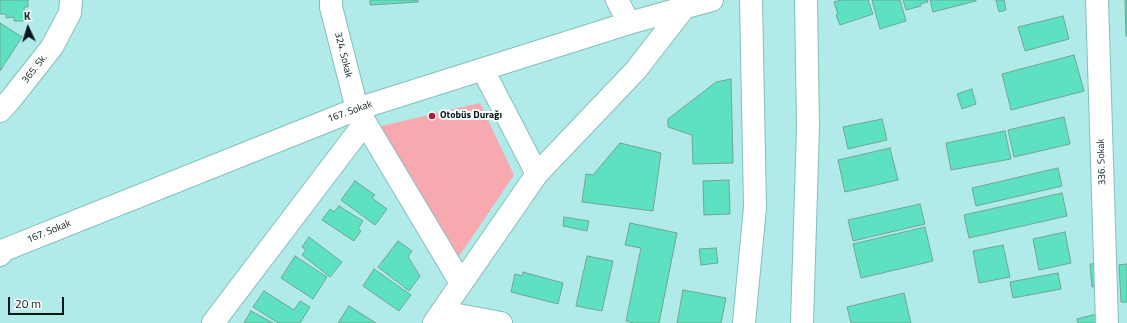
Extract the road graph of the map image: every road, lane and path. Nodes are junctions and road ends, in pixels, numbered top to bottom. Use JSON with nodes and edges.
{"nodes":[{"id":1,"x":71,"y":0,"type":"edge"},
{"id":2,"x":331,"y":0,"type":"edge"},
{"id":3,"x":617,"y":0,"type":"edge"},
{"id":4,"x":712,"y":0,"type":"edge"},
{"id":5,"x":751,"y":0,"type":"edge"},
{"id":6,"x":806,"y":0,"type":"edge"},
{"id":7,"x":1097,"y":0,"type":"edge"},
{"id":8,"x":684,"y":8,"type":"junction"},
{"id":9,"x":629,"y":23,"type":"junction"},
{"id":10,"x":483,"y":70,"type":"junction"},
{"id":11,"x":0,"y":112,"type":"edge"},
{"id":12,"x":360,"y":116,"type":"junction"},
{"id":13,"x":536,"y":174,"type":"junction"},
{"id":14,"x":1,"y":252,"type":"edge"},
{"id":15,"x":461,"y":284,"type":"junction"},
{"id":16,"x":438,"y":318,"type":"edge"},
{"id":17,"x":213,"y":323,"type":"edge"},
{"id":18,"x":501,"y":323,"type":"edge"},
{"id":19,"x":744,"y":323,"type":"edge"},
{"id":20,"x":802,"y":323,"type":"edge"},
{"id":21,"x":1107,"y":323,"type":"edge"}],
"edges":[{"from":1,"to":11,"type":"street","name":"365. Sk."},
{"from":2,"to":12,"type":"street","name":"324. Sokak"},
{"from":3,"to":9,"type":"street"},
{"from":4,"to":8,"type":"street","name":"167. Sokak"},
{"from":5,"to":19,"type":"street"},
{"from":6,"to":20,"type":"street"},
{"from":7,"to":21,"type":"street","name":"336. Sokak"},
{"from":8,"to":9,"type":"street","name":"167. Sokak"},
{"from":8,"to":13,"type":"street"},
{"from":9,"to":10,"type":"street","name":"167. Sokak"},
{"from":10,"to":12,"type":"street","name":"167. Sokak"},
{"from":10,"to":13,"type":"street"},
{"from":12,"to":14,"type":"street","name":"167. Sokak"},
{"from":12,"to":15,"type":"street","name":"324. Sokak"},
{"from":12,"to":17,"type":"street"},
{"from":13,"to":15,"type":"street"},
{"from":15,"to":16,"type":"street"},
{"from":16,"to":18,"type":"street"}]}
